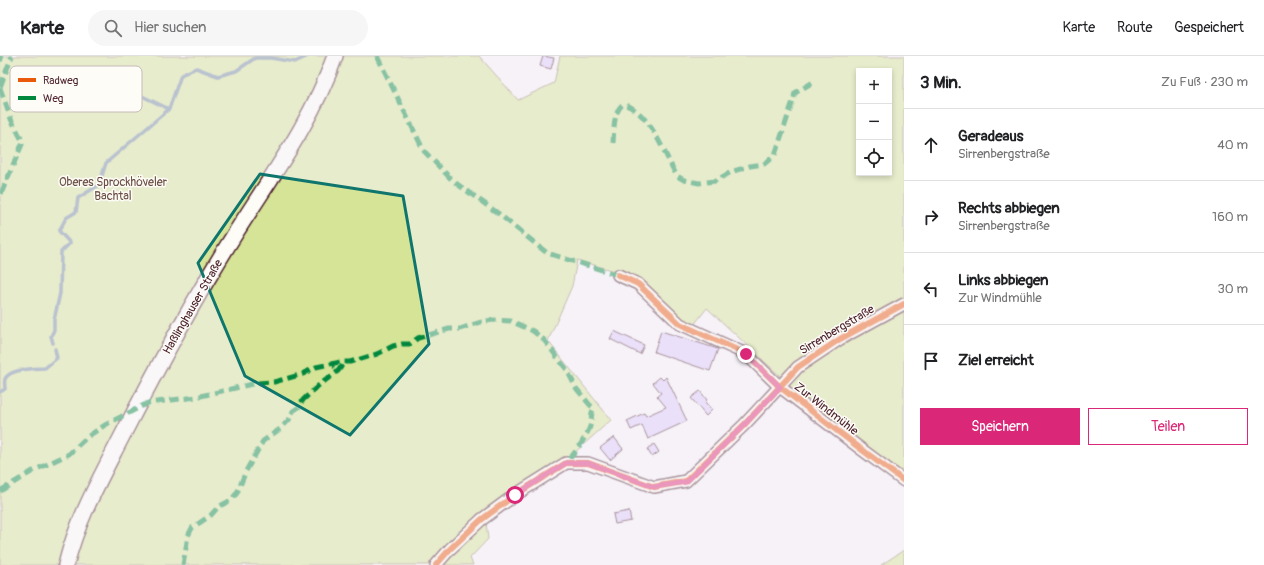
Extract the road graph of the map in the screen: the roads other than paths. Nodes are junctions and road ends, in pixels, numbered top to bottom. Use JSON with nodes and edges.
{"nodes":[{"id":1,"x":335,"y":56,"type":"edge"},
{"id":2,"x":618,"y":275,"type":"dead end"},
{"id":3,"x":904,"y":304,"type":"edge"},
{"id":4,"x":780,"y":387,"type":"junction"},
{"id":5,"x":904,"y":481,"type":"edge"},
{"id":6,"x":66,"y":565,"type":"edge"},
{"id":7,"x":436,"y":565,"type":"edge"}],
"edges":[{"from":1,"to":6,"type":"main road","name":"Haßlinghauser Straße"},
{"from":2,"to":4,"type":"street","name":"Zur Windmühle"},
{"from":3,"to":4,"type":"street","name":"Sirrenbergstraße"},
{"from":4,"to":5,"type":"street","name":"Zur Windmühle"},
{"from":4,"to":7,"type":"street","name":"Sirrenbergstraße"}]}
